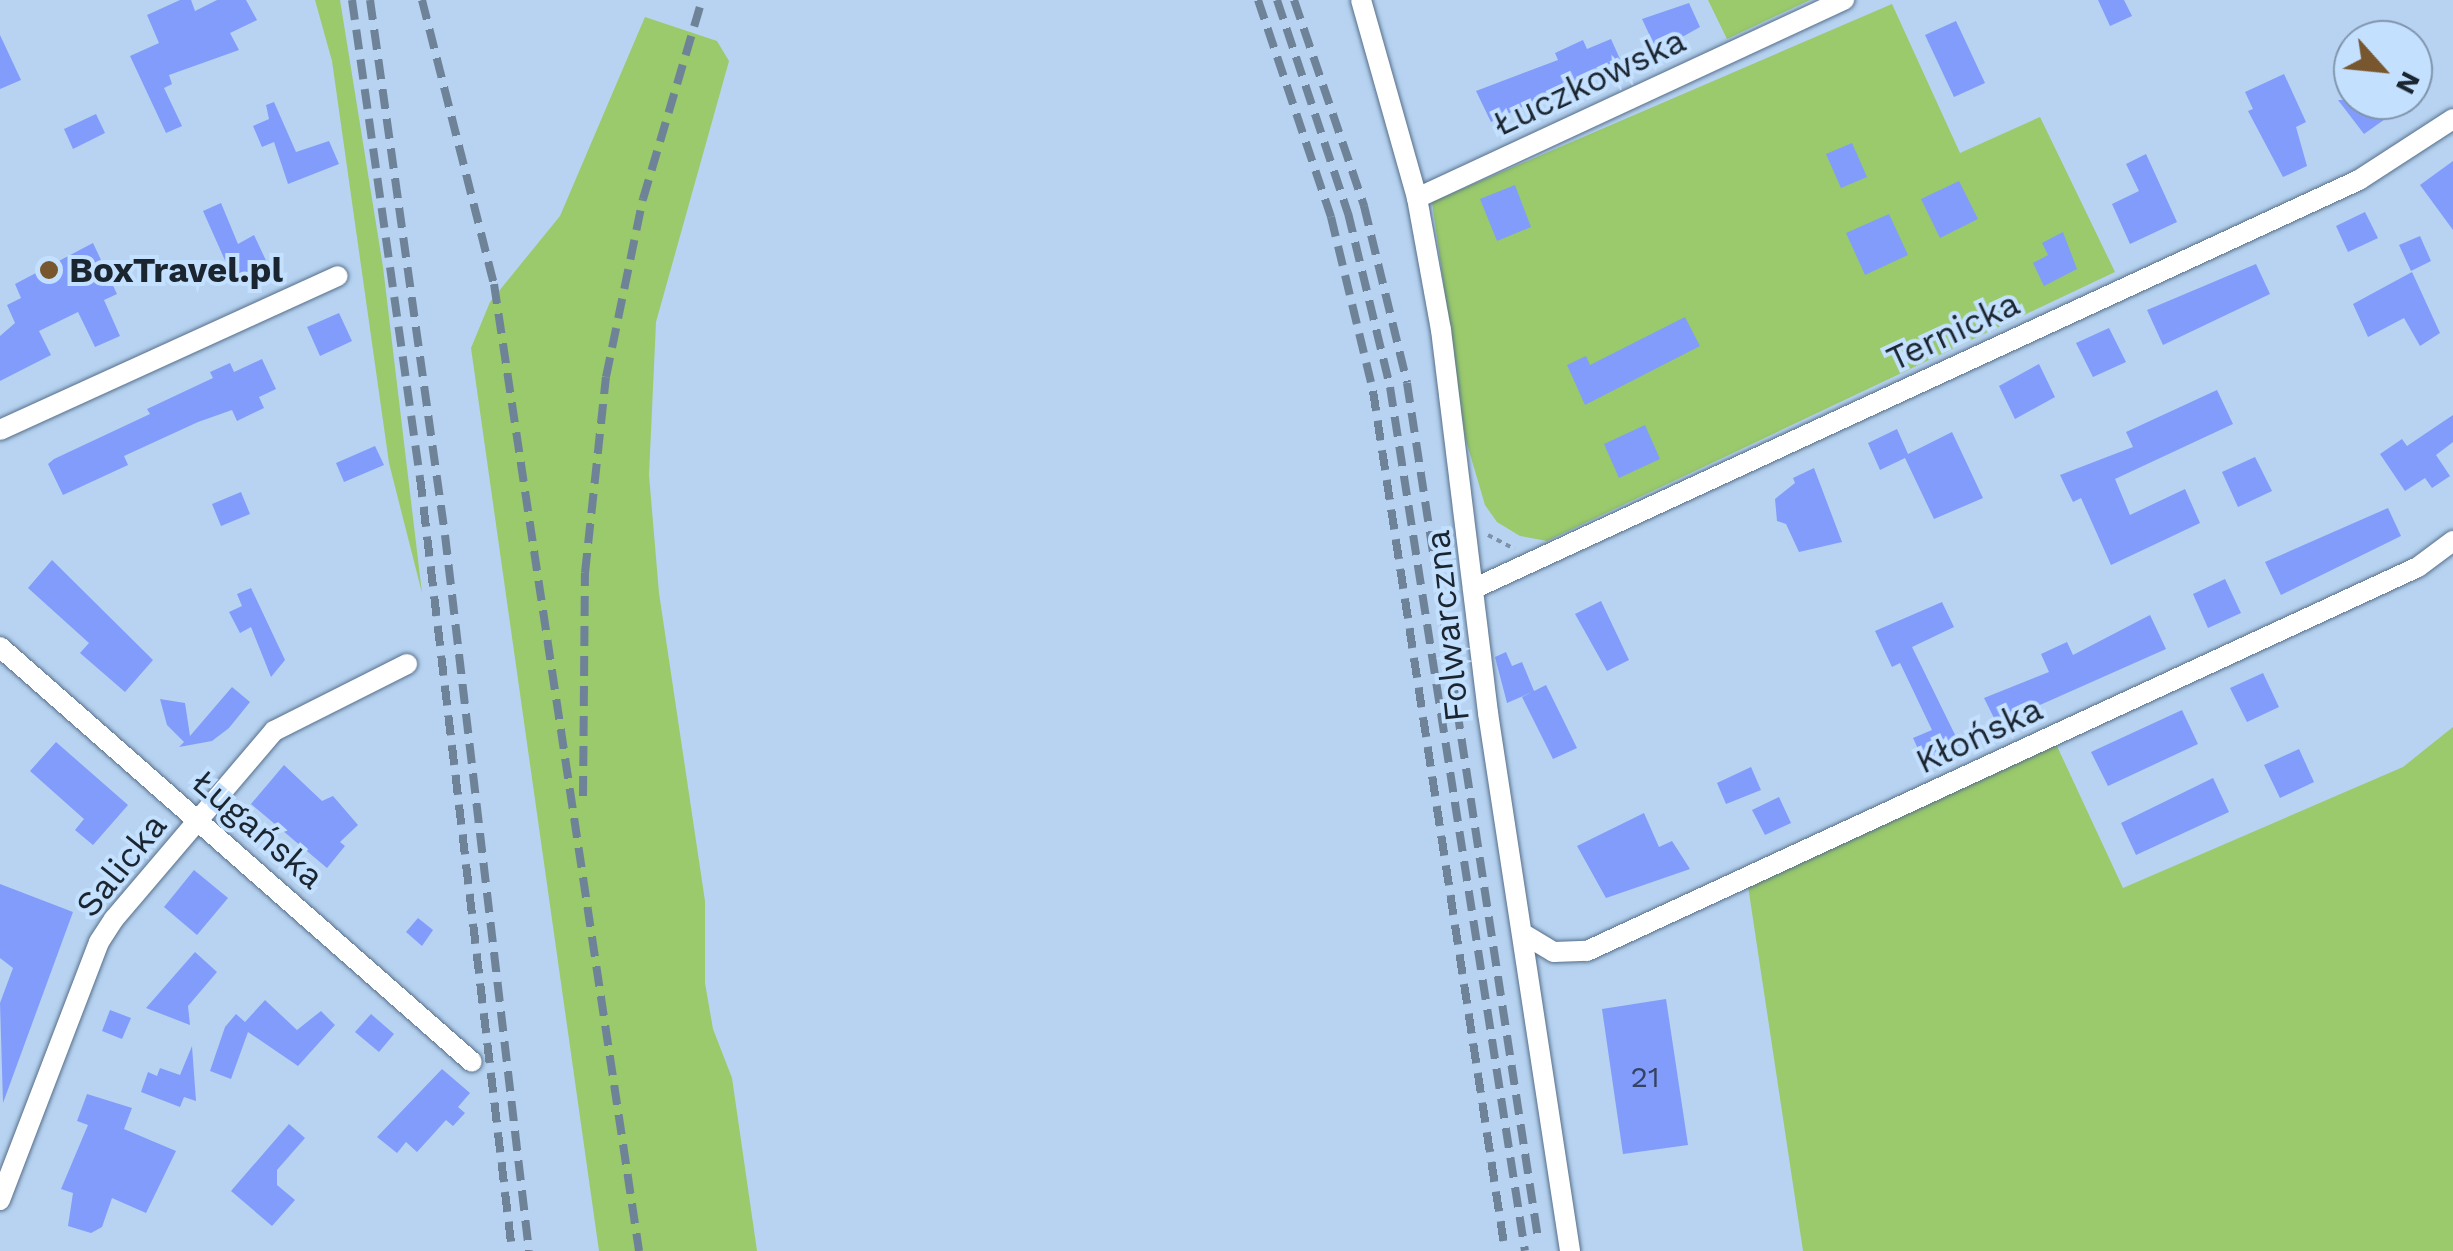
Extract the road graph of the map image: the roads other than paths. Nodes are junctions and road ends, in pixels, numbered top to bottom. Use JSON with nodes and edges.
{"nodes":[{"id":1,"x":1362,"y":0,"type":"edge"},
{"id":2,"x":1844,"y":0,"type":"edge"},
{"id":3,"x":2453,"y":120,"type":"edge"},
{"id":4,"x":1417,"y":198,"type":"junction"},
{"id":5,"x":338,"y":276,"type":"dead end"},
{"id":6,"x":0,"y":430,"type":"edge"},
{"id":7,"x":2453,"y":541,"type":"edge"},
{"id":8,"x":1474,"y":589,"type":"junction"},
{"id":9,"x":0,"y":647,"type":"edge"},
{"id":10,"x":408,"y":664,"type":"dead end"},
{"id":11,"x":199,"y":820,"type":"junction"},
{"id":12,"x":1526,"y":936,"type":"junction"},
{"id":13,"x":472,"y":1062,"type":"dead end"},
{"id":14,"x":0,"y":1200,"type":"edge"},
{"id":15,"x":1570,"y":1251,"type":"edge"}],
"edges":[{"from":1,"to":4,"type":"street","name":"Folwarczna"},
{"from":2,"to":4,"type":"street","name":"Łuczkowska"},
{"from":3,"to":8,"type":"street","name":"Ternicka"},
{"from":4,"to":8,"type":"street","name":"Folwarczna"},
{"from":5,"to":6,"type":"street"},
{"from":7,"to":12,"type":"street","name":"Kłońska"},
{"from":8,"to":12,"type":"street","name":"Folwarczna"},
{"from":9,"to":11,"type":"street","name":"Ługańska"},
{"from":10,"to":11,"type":"street","name":"Salicka"},
{"from":11,"to":13,"type":"street","name":"Ługańska"},
{"from":11,"to":14,"type":"street","name":"Salicka"},
{"from":12,"to":15,"type":"street","name":"Folwarczna"}]}
